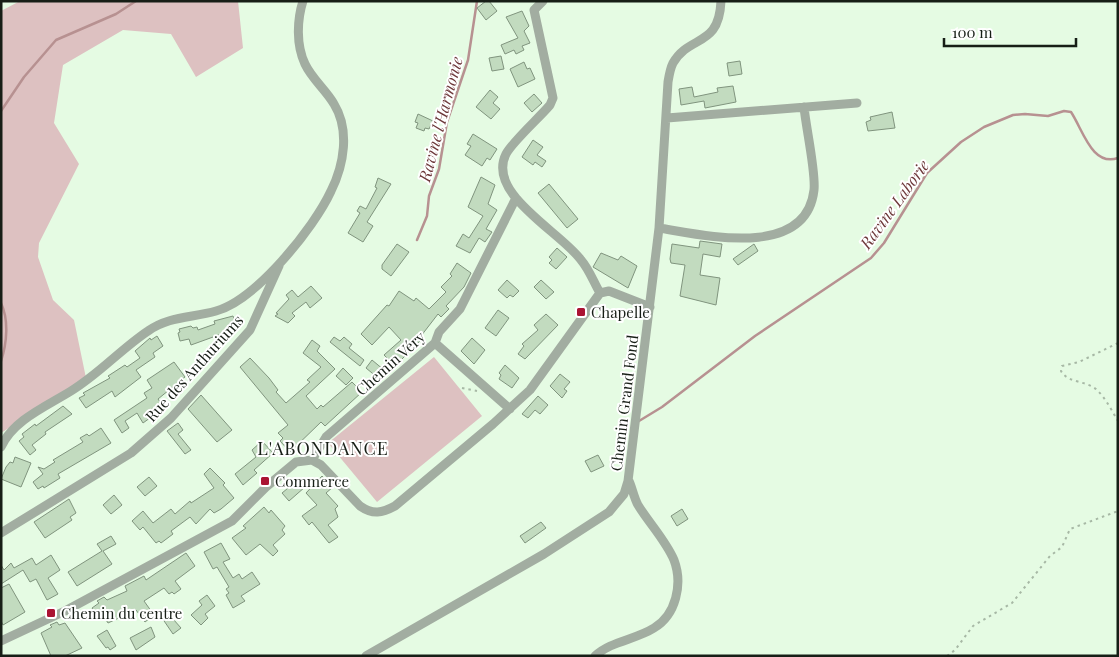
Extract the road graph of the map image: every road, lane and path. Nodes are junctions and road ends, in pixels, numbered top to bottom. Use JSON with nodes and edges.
{"nodes":[{"id":1,"x":303,"y":1,"type":"edge"},
{"id":2,"x":543,"y":1,"type":"edge"},
{"id":3,"x":721,"y":1,"type":"edge"},
{"id":4,"x":857,"y":103,"type":"dead end"},
{"id":5,"x":804,"y":107,"type":"junction"},
{"id":6,"x":667,"y":118,"type":"junction"},
{"id":7,"x":516,"y":198,"type":"junction"},
{"id":8,"x":659,"y":228,"type":"junction"},
{"id":9,"x":280,"y":264,"type":"junction"},
{"id":10,"x":600,"y":294,"type":"junction"},
{"id":11,"x":650,"y":307,"type":"junction"},
{"id":12,"x":435,"y":343,"type":"junction"},
{"id":13,"x":1118,"y":343,"type":"edge"},
{"id":14,"x":510,"y":409,"type":"junction"},
{"id":15,"x":1118,"y":421,"type":"edge"},
{"id":16,"x":1,"y":447,"type":"edge"},
{"id":17,"x":312,"y":460,"type":"junction"},
{"id":18,"x":628,"y":481,"type":"junction"},
{"id":19,"x":1118,"y":511,"type":"edge"},
{"id":20,"x":1,"y":533,"type":"edge"},
{"id":21,"x":1,"y":641,"type":"edge"},
{"id":22,"x":366,"y":656,"type":"edge"},
{"id":23,"x":595,"y":656,"type":"edge"},
{"id":24,"x":947,"y":656,"type":"edge"}],
"edges":[{"from":1,"to":9,"type":"street"},
{"from":2,"to":7,"type":"street"},
{"from":3,"to":6,"type":"street","name":"Chemin Grand Fond"},
{"from":4,"to":5,"type":"street"},
{"from":5,"to":6,"type":"street"},
{"from":5,"to":8,"type":"street"},
{"from":6,"to":8,"type":"street","name":"Chemin Grand Fond"},
{"from":7,"to":10,"type":"street"},
{"from":7,"to":12,"type":"street","name":"Chemin Véry"},
{"from":8,"to":11,"type":"street","name":"Chemin Grand Fond"},
{"from":9,"to":16,"type":"street"},
{"from":9,"to":20,"type":"street","name":"Rue des Anthuriums"},
{"from":10,"to":11,"type":"street"},
{"from":10,"to":14,"type":"street"},
{"from":11,"to":18,"type":"street","name":"Chemin Grand Fond"},
{"from":12,"to":14,"type":"street"},
{"from":12,"to":17,"type":"street","name":"Chemin Véry"},
{"from":13,"to":15,"type":"path"},
{"from":14,"to":17,"type":"street"},
{"from":17,"to":21,"type":"street"},
{"from":18,"to":22,"type":"street","name":"Chemin Grand Fond"},
{"from":18,"to":23,"type":"street"},
{"from":19,"to":24,"type":"path"}]}
